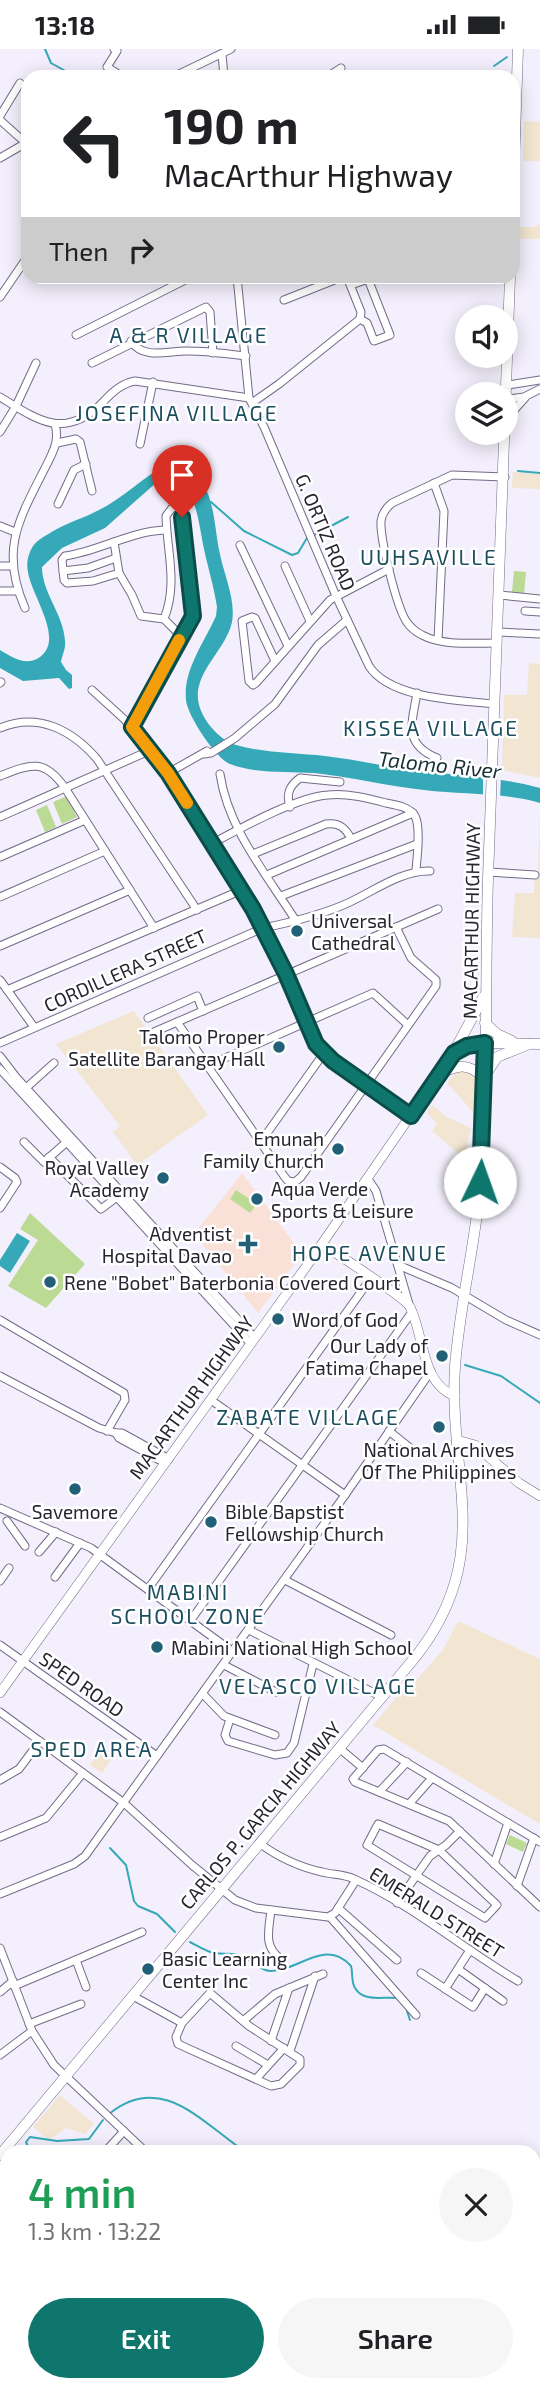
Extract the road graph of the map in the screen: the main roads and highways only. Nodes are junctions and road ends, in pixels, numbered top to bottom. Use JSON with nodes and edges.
{"nodes":[{"id":1,"x":517,"y":49,"type":"edge"},
{"id":2,"x":516,"y":70,"type":"edge"},
{"id":3,"x":510,"y":284,"type":"edge"},
{"id":4,"x":508,"y":382,"type":"edge"},
{"id":5,"x":506,"y":445,"type":"edge"},
{"id":6,"x":486,"y":992,"type":"junction"},
{"id":7,"x":485,"y":1023,"type":"junction"},
{"id":8,"x":485,"y":1043,"type":"junction"},
{"id":9,"x":529,"y":1044,"type":"edge"},
{"id":10,"x":451,"y":1057,"type":"junction"},
{"id":11,"x":439,"y":1074,"type":"junction"},
{"id":12,"x":484,"y":1078,"type":"junction"},
{"id":13,"x":322,"y":1244,"type":"junction"},
{"id":14,"x":455,"y":1396,"type":"junction"},
{"id":15,"x":457,"y":1440,"type":"junction"},
{"id":16,"x":540,"y":1496,"type":"edge"},
{"id":17,"x":0,"y":1693,"type":"edge"},
{"id":18,"x":8,"y":2145,"type":"edge"}],
"edges":[{"from":1,"to":2,"type":"highway"},
{"from":3,"to":4,"type":"highway","name":"MACARTHUR HIGHWAY"},
{"from":5,"to":6,"type":"highway","name":"MACARTHUR HIGHWAY"},
{"from":6,"to":7,"type":"highway","name":"MACARTHUR HIGHWAY"},
{"from":6,"to":10,"type":"highway"},
{"from":7,"to":8,"type":"highway","name":"MACARTHUR HIGHWAY"},
{"from":7,"to":9,"type":"highway"},
{"from":8,"to":9,"type":"highway"},
{"from":8,"to":10,"type":"main road","name":"MACARTHUR HIGHWAY"},
{"from":8,"to":12,"type":"highway","name":"CARLOS P. GARCIA HIGHWAY"},
{"from":9,"to":12,"type":"highway"},
{"from":10,"to":11,"type":"main road","name":"MACARTHUR HIGHWAY"},
{"from":11,"to":12,"type":"highway"},
{"from":11,"to":13,"type":"main road","name":"MACARTHUR HIGHWAY"},
{"from":12,"to":14,"type":"highway","name":"CARLOS P. GARCIA HIGHWAY"},
{"from":13,"to":14,"type":"main road"},
{"from":13,"to":17,"type":"main road","name":"MACARTHUR HIGHWAY"},
{"from":14,"to":15,"type":"highway","name":"CARLOS P. GARCIA HIGHWAY"},
{"from":15,"to":16,"type":"main road"},
{"from":15,"to":18,"type":"highway","name":"CARLOS P. GARCIA HIGHWAY"}]}
